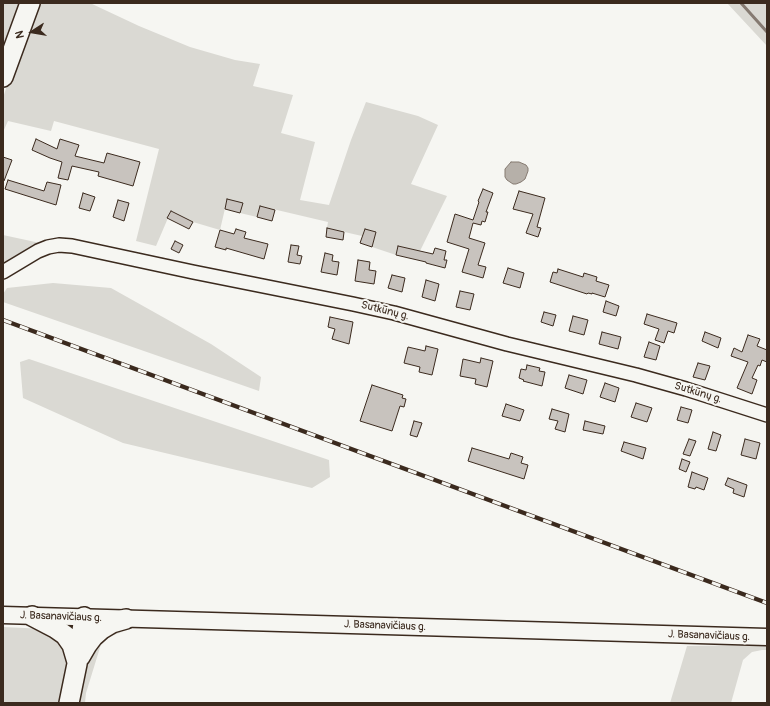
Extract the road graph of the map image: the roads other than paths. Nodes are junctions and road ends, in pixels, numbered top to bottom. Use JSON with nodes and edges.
{"nodes":[{"id":1,"x":30,"y":3,"type":"edge"},
{"id":2,"x":3,"y":77,"type":"edge"},
{"id":3,"x":3,"y":272,"type":"edge"},
{"id":4,"x":767,"y":415,"type":"edge"},
{"id":5,"x":3,"y":615,"type":"edge"},
{"id":6,"x":32,"y":616,"type":"junction"},
{"id":7,"x":84,"y":617,"type":"junction"},
{"id":8,"x":126,"y":619,"type":"junction"},
{"id":9,"x":767,"y":637,"type":"edge"},
{"id":10,"x":77,"y":664,"type":"junction"},
{"id":11,"x":69,"y":703,"type":"edge"}],
"edges":[{"from":1,"to":2,"type":"highway"},
{"from":3,"to":4,"type":"street","name":"Sutkūnų g."},
{"from":5,"to":6,"type":"main road","name":"J. Basanavičiaus g."},
{"from":6,"to":7,"type":"main road","name":"J. Basanavičiaus g."},
{"from":6,"to":10,"type":"highway"},
{"from":7,"to":8,"type":"main road","name":"J. Basanavičiaus g."},
{"from":7,"to":10,"type":"highway"},
{"from":8,"to":9,"type":"main road","name":"J. Basanavičiaus g."},
{"from":8,"to":10,"type":"highway"},
{"from":10,"to":11,"type":"highway"}]}
